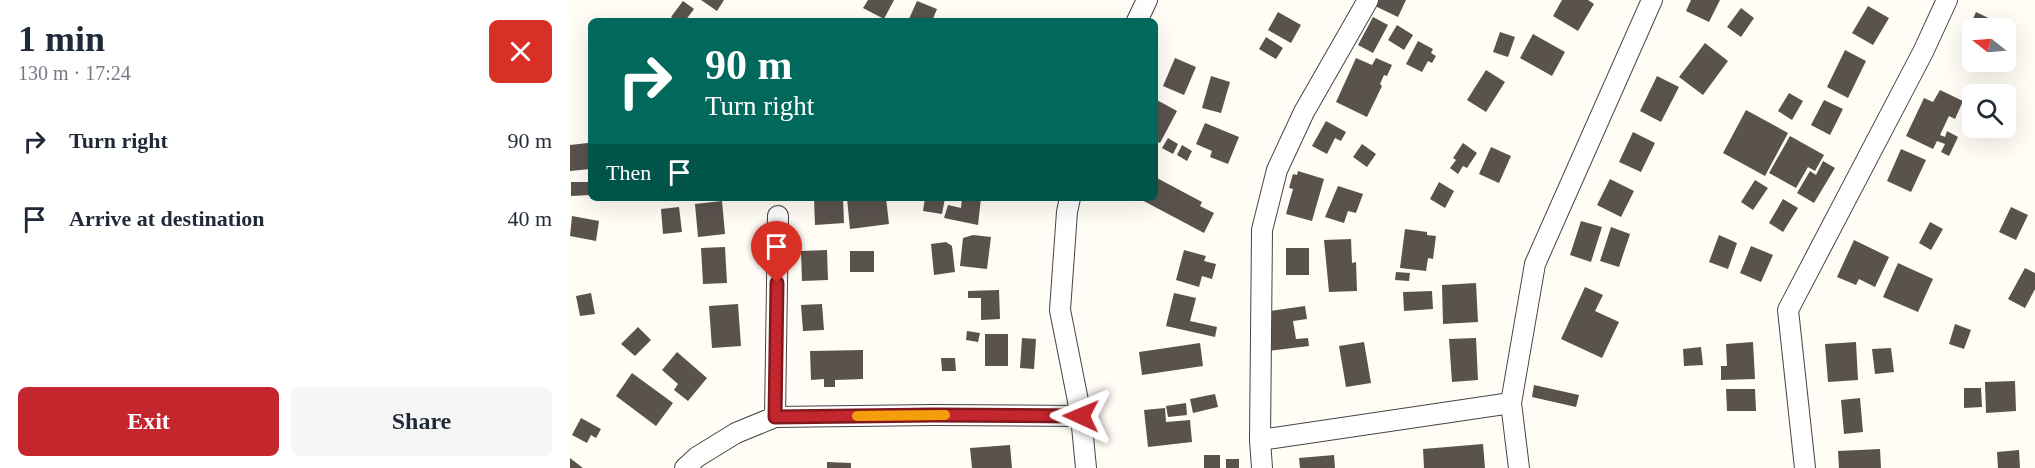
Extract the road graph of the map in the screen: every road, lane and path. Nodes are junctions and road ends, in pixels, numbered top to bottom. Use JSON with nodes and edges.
{"nodes":[{"id":1,"x":1147,"y":0,"type":"edge"},
{"id":2,"x":1368,"y":0,"type":"edge"},
{"id":3,"x":1652,"y":0,"type":"edge"},
{"id":4,"x":1947,"y":0,"type":"edge"},
{"id":5,"x":1138,"y":18,"type":"edge"},
{"id":6,"x":1069,"y":201,"type":"edge"},
{"id":7,"x":778,"y":216,"type":"dead end"},
{"id":8,"x":1511,"y":403,"type":"junction"},
{"id":9,"x":1081,"y":416,"type":"junction"},
{"id":10,"x":775,"y":417,"type":"junction"},
{"id":11,"x":1260,"y":440,"type":"junction"},
{"id":12,"x":685,"y":468,"type":"edge"},
{"id":13,"x":1086,"y":468,"type":"edge"},
{"id":14,"x":1262,"y":468,"type":"edge"},
{"id":15,"x":1519,"y":468,"type":"edge"},
{"id":16,"x":1805,"y":468,"type":"edge"}],
"edges":[{"from":1,"to":5,"type":"street"},
{"from":2,"to":11,"type":"street"},
{"from":3,"to":8,"type":"street"},
{"from":4,"to":16,"type":"street"},
{"from":6,"to":9,"type":"street"},
{"from":7,"to":10,"type":"street"},
{"from":8,"to":11,"type":"street"},
{"from":8,"to":15,"type":"street"},
{"from":9,"to":10,"type":"street"},
{"from":9,"to":13,"type":"street"},
{"from":10,"to":12,"type":"street"},
{"from":11,"to":14,"type":"street"}]}
